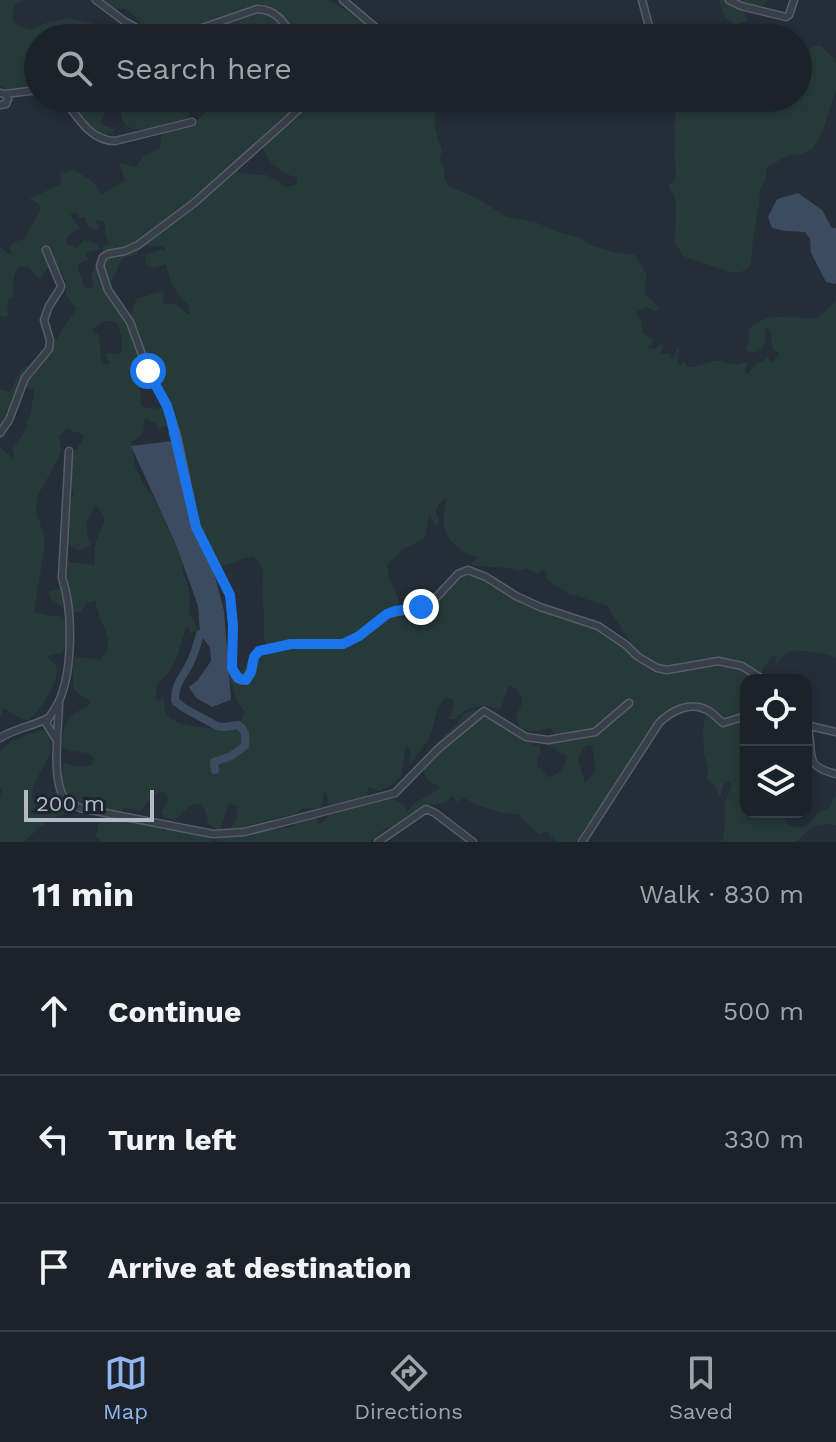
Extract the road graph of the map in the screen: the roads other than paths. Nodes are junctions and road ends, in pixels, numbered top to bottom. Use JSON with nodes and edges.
{"nodes":[{"id":1,"x":96,"y":0,"type":"edge"},
{"id":2,"x":343,"y":0,"type":"edge"},
{"id":3,"x":642,"y":0,"type":"edge"},
{"id":4,"x":729,"y":0,"type":"edge"},
{"id":5,"x":794,"y":0,"type":"edge"},
{"id":6,"x":129,"y":24,"type":"edge"},
{"id":7,"x":214,"y":24,"type":"edge"},
{"id":8,"x":286,"y":24,"type":"edge"},
{"id":9,"x":371,"y":24,"type":"edge"},
{"id":10,"x":648,"y":24,"type":"edge"},
{"id":11,"x":24,"y":93,"type":"edge"},
{"id":12,"x":3,"y":98,"type":"edge"},
{"id":13,"x":0,"y":112,"type":"edge"},
{"id":14,"x":75,"y":112,"type":"edge"},
{"id":15,"x":296,"y":112,"type":"edge"},
{"id":16,"x":192,"y":122,"type":"dead end"},
{"id":17,"x":46,"y":250,"type":"dead end"},
{"id":18,"x":0,"y":433,"type":"edge"},
{"id":19,"x":69,"y":451,"type":"dead end"},
{"id":20,"x":755,"y":674,"type":"edge"},
{"id":21,"x":59,"y":701,"type":"junction"},
{"id":22,"x":629,"y":703,"type":"dead end"},
{"id":23,"x":49,"y":717,"type":"junction"},
{"id":24,"x":740,"y":718,"type":"edge"},
{"id":25,"x":59,"y":719,"type":"junction"},
{"id":26,"x":36,"y":725,"type":"junction"},
{"id":27,"x":812,"y":726,"type":"edge"},
{"id":28,"x":49,"y":728,"type":"junction"},
{"id":29,"x":58,"y":729,"type":"junction"},
{"id":30,"x":836,"y":732,"type":"edge"},
{"id":31,"x":0,"y":738,"type":"edge"},
{"id":32,"x":56,"y":739,"type":"junction"},
{"id":33,"x":811,"y":746,"type":"edge"},
{"id":34,"x":836,"y":774,"type":"edge"},
{"id":35,"x":378,"y":842,"type":"edge"},
{"id":36,"x":473,"y":842,"type":"edge"},
{"id":37,"x":582,"y":842,"type":"edge"}],
"edges":[{"from":1,"to":6,"type":"street"},
{"from":2,"to":9,"type":"street"},
{"from":3,"to":10,"type":"street"},
{"from":4,"to":5,"type":"street"},
{"from":7,"to":8,"type":"street"},
{"from":11,"to":12,"type":"street"},
{"from":12,"to":13,"type":"street"},
{"from":14,"to":16,"type":"street"},
{"from":15,"to":20,"type":"street"},
{"from":17,"to":18,"type":"street"},
{"from":19,"to":21,"type":"street"},
{"from":21,"to":23,"type":"street"},
{"from":21,"to":25,"type":"street"},
{"from":22,"to":32,"type":"street"},
{"from":23,"to":25,"type":"street"},
{"from":23,"to":26,"type":"street"},
{"from":23,"to":28,"type":"street"},
{"from":24,"to":37,"type":"street"},
{"from":25,"to":29,"type":"street"},
{"from":26,"to":28,"type":"street"},
{"from":26,"to":31,"type":"street"},
{"from":27,"to":30,"type":"street"},
{"from":28,"to":29,"type":"street"},
{"from":28,"to":32,"type":"street"},
{"from":29,"to":32,"type":"street"},
{"from":33,"to":34,"type":"street"},
{"from":35,"to":36,"type":"street"}]}
